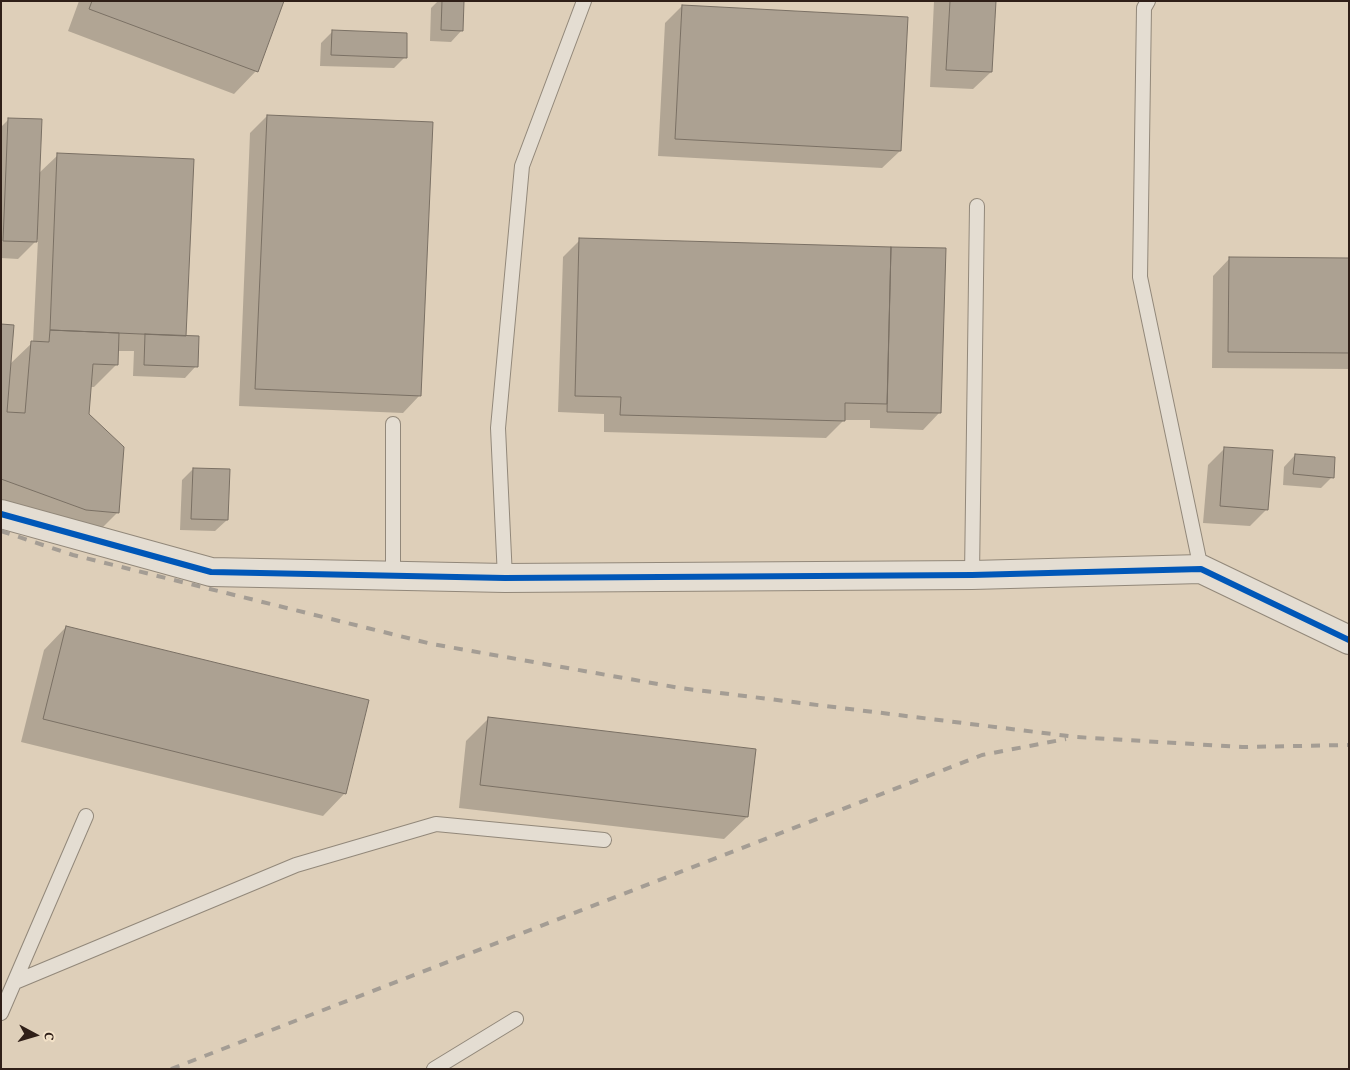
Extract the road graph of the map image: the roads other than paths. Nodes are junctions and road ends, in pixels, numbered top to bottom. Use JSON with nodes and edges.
{"nodes":[{"id":1,"x":584,"y":1,"type":"edge"},
{"id":2,"x":1144,"y":4,"type":"edge"},
{"id":3,"x":977,"y":206,"type":"dead end"},
{"id":4,"x":393,"y":424,"type":"dead end"},
{"id":5,"x":1,"y":514,"type":"edge"},
{"id":6,"x":1201,"y":569,"type":"junction"},
{"id":7,"x":972,"y":575,"type":"junction"},
{"id":8,"x":393,"y":576,"type":"junction"},
{"id":9,"x":505,"y":578,"type":"junction"},
{"id":10,"x":1349,"y":640,"type":"edge"},
{"id":11,"x":86,"y":816,"type":"dead end"},
{"id":12,"x":604,"y":840,"type":"dead end"},
{"id":13,"x":15,"y":982,"type":"junction"},
{"id":14,"x":1,"y":1013,"type":"edge"},
{"id":15,"x":516,"y":1019,"type":"dead end"},
{"id":16,"x":434,"y":1069,"type":"edge"}],
"edges":[{"from":1,"to":9,"type":"lane"},
{"from":2,"to":6,"type":"lane"},
{"from":3,"to":7,"type":"lane"},
{"from":4,"to":8,"type":"lane"},
{"from":5,"to":8,"type":"street"},
{"from":6,"to":7,"type":"street"},
{"from":6,"to":10,"type":"street"},
{"from":7,"to":9,"type":"street"},
{"from":8,"to":9,"type":"street"},
{"from":11,"to":13,"type":"lane"},
{"from":12,"to":13,"type":"lane"},
{"from":13,"to":14,"type":"lane"},
{"from":15,"to":16,"type":"lane"}]}
